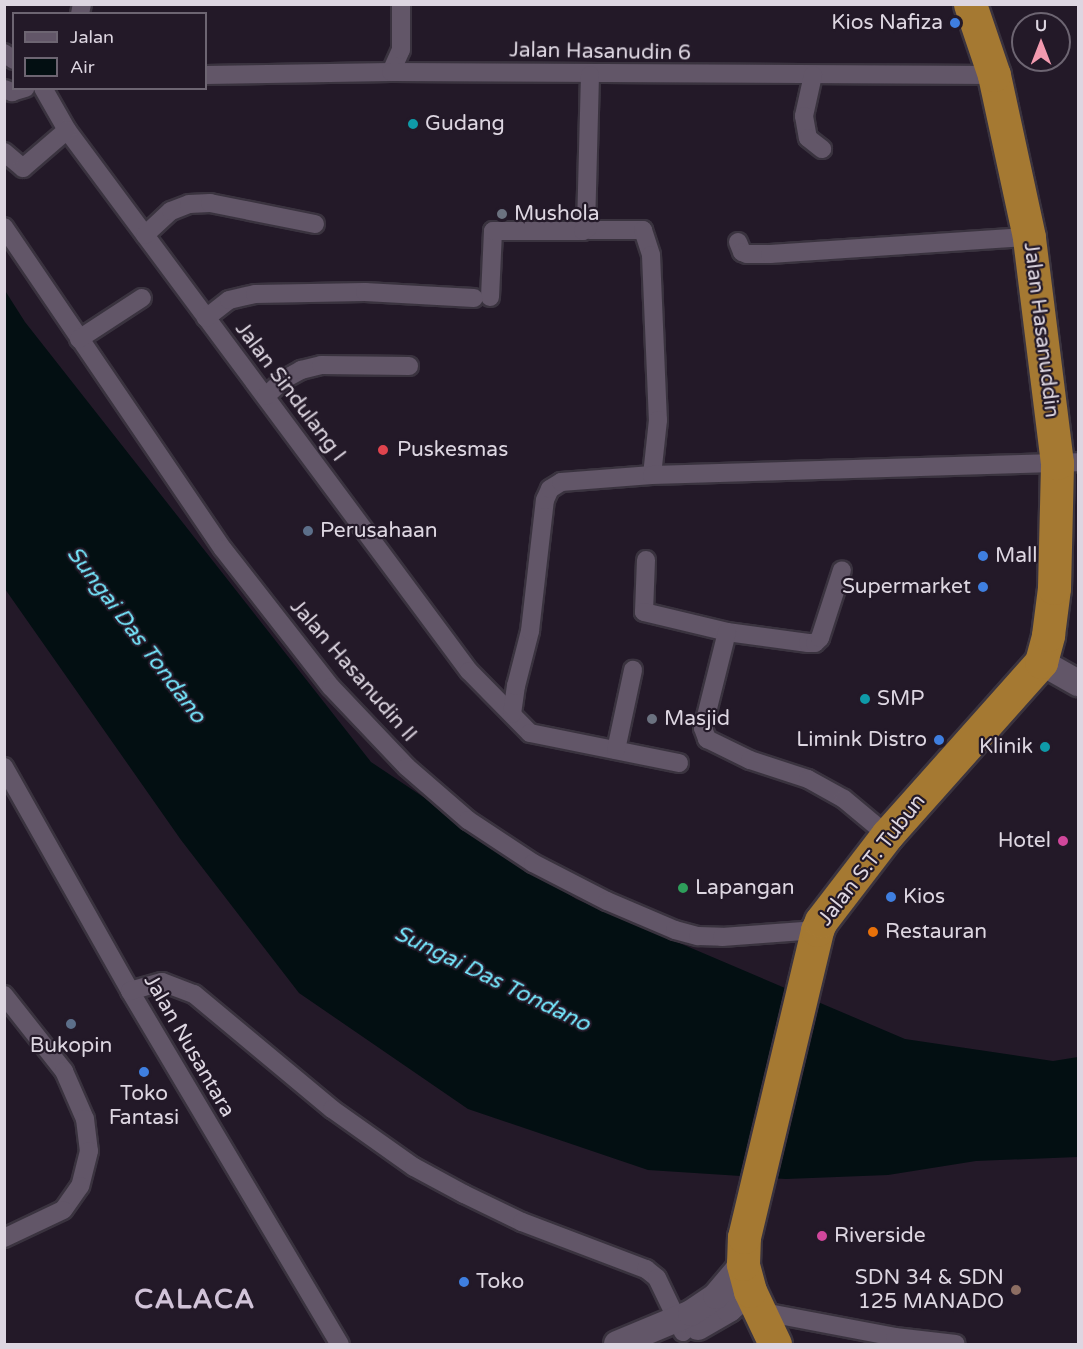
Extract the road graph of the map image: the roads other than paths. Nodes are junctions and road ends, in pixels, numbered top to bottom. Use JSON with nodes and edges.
{"nodes":[{"id":1,"x":401,"y":4,"type":"edge"},
{"id":2,"x":970,"y":4,"type":"edge"},
{"id":3,"x":391,"y":72,"type":"junction"},
{"id":4,"x":207,"y":75,"type":"edge"},
{"id":5,"x":590,"y":75,"type":"junction"},
{"id":6,"x":813,"y":75,"type":"junction"},
{"id":7,"x":994,"y":75,"type":"junction"},
{"id":8,"x":4,"y":88,"type":"edge"},
{"id":9,"x":18,"y":90,"type":"edge"},
{"id":10,"x":44,"y":90,"type":"edge"},
{"id":11,"x":67,"y":130,"type":"junction"},
{"id":12,"x":822,"y":149,"type":"dead end"},
{"id":13,"x":4,"y":152,"type":"edge"},
{"id":14,"x":315,"y":224,"type":"dead end"},
{"id":15,"x":4,"y":227,"type":"edge"},
{"id":16,"x":588,"y":228,"type":"junction"},
{"id":17,"x":145,"y":235,"type":"junction"},
{"id":18,"x":1029,"y":237,"type":"junction"},
{"id":19,"x":738,"y":242,"type":"dead end"},
{"id":20,"x":142,"y":298,"type":"dead end"},
{"id":21,"x":206,"y":318,"type":"junction"},
{"id":22,"x":79,"y":339,"type":"junction"},
{"id":23,"x":409,"y":366,"type":"dead end"},
{"id":24,"x":266,"y":396,"type":"junction"},
{"id":25,"x":1068,"y":463,"type":"edge"},
{"id":26,"x":652,"y":475,"type":"junction"},
{"id":27,"x":646,"y":560,"type":"dead end"},
{"id":28,"x":842,"y":570,"type":"dead end"},
{"id":29,"x":727,"y":632,"type":"junction"},
{"id":30,"x":1041,"y":662,"type":"junction"},
{"id":31,"x":633,"y":670,"type":"dead end"},
{"id":32,"x":1078,"y":682,"type":"edge"},
{"id":33,"x":512,"y":714,"type":"junction"},
{"id":34,"x":616,"y":750,"type":"junction"},
{"id":35,"x":679,"y":763,"type":"dead end"},
{"id":36,"x":4,"y":767,"type":"edge"},
{"id":37,"x":887,"y":835,"type":"junction"},
{"id":38,"x":817,"y":930,"type":"junction"},
{"id":39,"x":130,"y":991,"type":"junction"},
{"id":40,"x":4,"y":995,"type":"edge"},
{"id":41,"x":4,"y":1238,"type":"edge"},
{"id":42,"x":749,"y":1276,"type":"junction"},
{"id":43,"x":685,"y":1327,"type":"junction"},
{"id":44,"x":340,"y":1344,"type":"edge"},
{"id":45,"x":617,"y":1344,"type":"edge"},
{"id":46,"x":656,"y":1344,"type":"edge"},
{"id":47,"x":775,"y":1344,"type":"edge"},
{"id":48,"x":955,"y":1344,"type":"edge"}],
"edges":[{"from":1,"to":3,"type":"street"},
{"from":2,"to":7,"type":"highway","name":"Jalan Hasanuddin"},
{"from":3,"to":4,"type":"street","name":"Jalan Hasanudin 6"},
{"from":3,"to":5,"type":"street","name":"Jalan Hasanudin 6"},
{"from":5,"to":6,"type":"street","name":"Jalan Hasanudin 6"},
{"from":5,"to":16,"type":"street"},
{"from":6,"to":7,"type":"street","name":"Jalan Hasanudin 6"},
{"from":6,"to":12,"type":"street"},
{"from":7,"to":18,"type":"highway","name":"Jalan Hasanuddin"},
{"from":8,"to":9,"type":"street"},
{"from":10,"to":11,"type":"street","name":"Jalan Sindulang I"},
{"from":11,"to":13,"type":"street"},
{"from":11,"to":17,"type":"street","name":"Jalan Sindulang I"},
{"from":14,"to":17,"type":"street"},
{"from":15,"to":22,"type":"street","name":"Jalan Hasanudin II"},
{"from":16,"to":21,"type":"street"},
{"from":16,"to":26,"type":"street"},
{"from":17,"to":21,"type":"street","name":"Jalan Sindulang I"},
{"from":18,"to":19,"type":"street"},
{"from":18,"to":25,"type":"highway","name":"Jalan Hasanuddin"},
{"from":20,"to":22,"type":"street"},
{"from":21,"to":24,"type":"street","name":"Jalan Sindulang I"},
{"from":22,"to":38,"type":"street","name":"Jalan Hasanudin II"},
{"from":23,"to":24,"type":"street"},
{"from":24,"to":33,"type":"street","name":"Jalan Sindulang I"},
{"from":25,"to":26,"type":"street"},
{"from":25,"to":30,"type":"highway","name":"Jalan Hasanuddin"},
{"from":26,"to":33,"type":"street"},
{"from":27,"to":29,"type":"street"},
{"from":28,"to":29,"type":"street"},
{"from":29,"to":37,"type":"street"},
{"from":30,"to":32,"type":"main road"},
{"from":30,"to":37,"type":"highway","name":"Jalan S.T. Tubun"},
{"from":31,"to":34,"type":"street"},
{"from":33,"to":34,"type":"street","name":"Jalan Sindulang I"},
{"from":34,"to":35,"type":"street","name":"Jalan Sindulang I"},
{"from":36,"to":39,"type":"street","name":"Jalan Nusantara"},
{"from":37,"to":38,"type":"highway","name":"Jalan S.T. Tubun"},
{"from":38,"to":42,"type":"highway","name":"Jalan S.T. Tubun"},
{"from":39,"to":43,"type":"street"},
{"from":39,"to":44,"type":"street","name":"Jalan Nusantara"},
{"from":40,"to":41,"type":"street"},
{"from":42,"to":43,"type":"main road"},
{"from":42,"to":47,"type":"highway"},
{"from":42,"to":48,"type":"street"},
{"from":43,"to":45,"type":"main road"},
{"from":43,"to":46,"type":"main road"}]}
